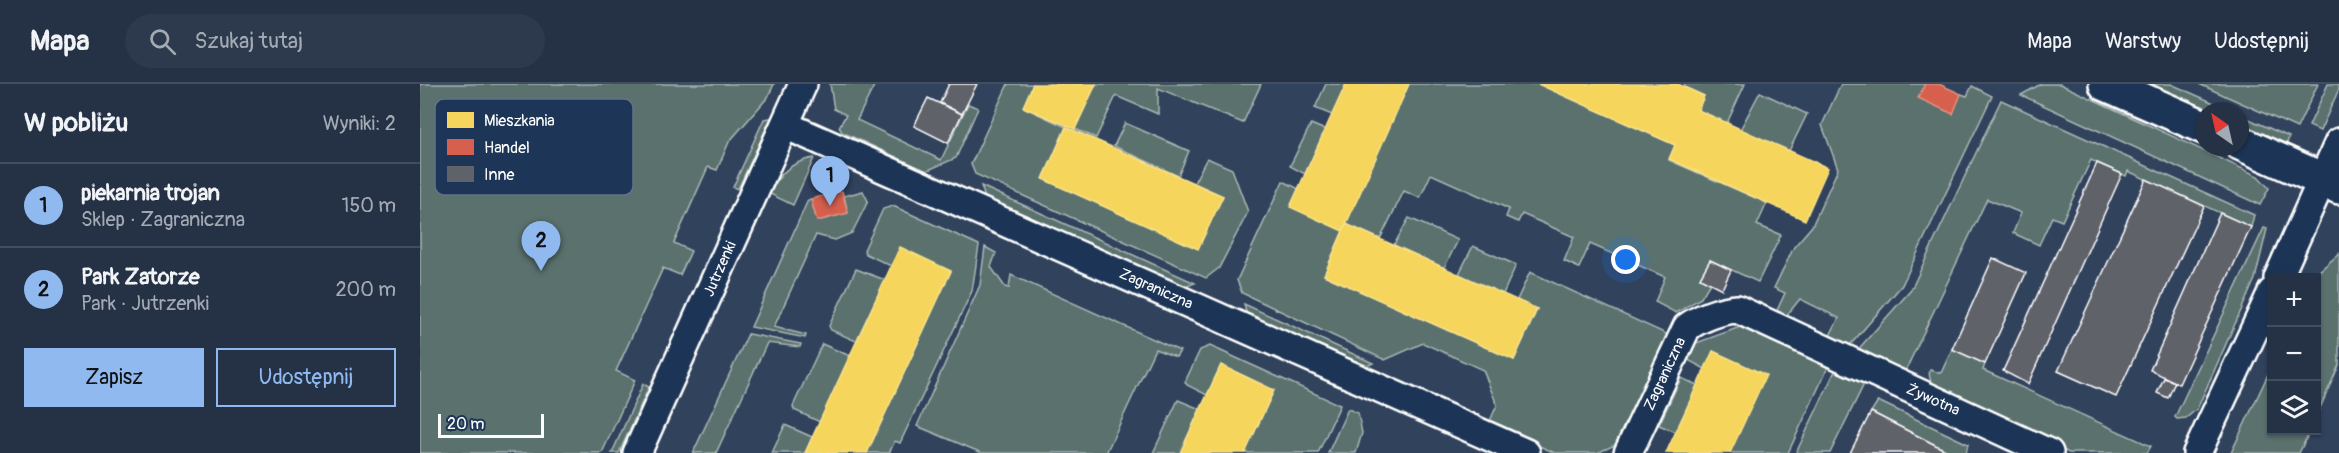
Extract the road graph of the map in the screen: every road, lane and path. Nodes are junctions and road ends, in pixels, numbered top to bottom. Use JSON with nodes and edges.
{"nodes":[{"id":1,"x":803,"y":84,"type":"edge"},
{"id":2,"x":2106,"y":84,"type":"edge"},
{"id":3,"x":2195,"y":123,"type":"edge"},
{"id":4,"x":785,"y":125,"type":"junction"},
{"id":5,"x":2339,"y":142,"type":"edge"},
{"id":6,"x":2249,"y":146,"type":"edge"},
{"id":7,"x":2331,"y":183,"type":"edge"},
{"id":8,"x":2281,"y":273,"type":"edge"},
{"id":9,"x":2267,"y":301,"type":"edge"},
{"id":10,"x":1817,"y":348,"type":"joint"},
{"id":11,"x":637,"y":453,"type":"edge"},
{"id":12,"x":1526,"y":453,"type":"edge"},
{"id":13,"x":1628,"y":453,"type":"edge"},
{"id":14,"x":2049,"y":453,"type":"edge"},
{"id":15,"x":2198,"y":453,"type":"edge"}],
"edges":[{"from":1,"to":4,"type":"street","name":"Jutrzenki"},
{"from":2,"to":3,"type":"street"},
{"from":4,"to":11,"type":"street","name":"Jutrzenki"},
{"from":4,"to":12,"type":"street","name":"Zagraniczna"},
{"from":5,"to":7,"type":"street"},
{"from":6,"to":7,"type":"street"},
{"from":7,"to":8,"type":"street"},
{"from":9,"to":15,"type":"street"},
{"from":10,"to":13,"type":"street","name":"Zagraniczna"},
{"from":10,"to":14,"type":"street","name":"Żywotna"}]}
